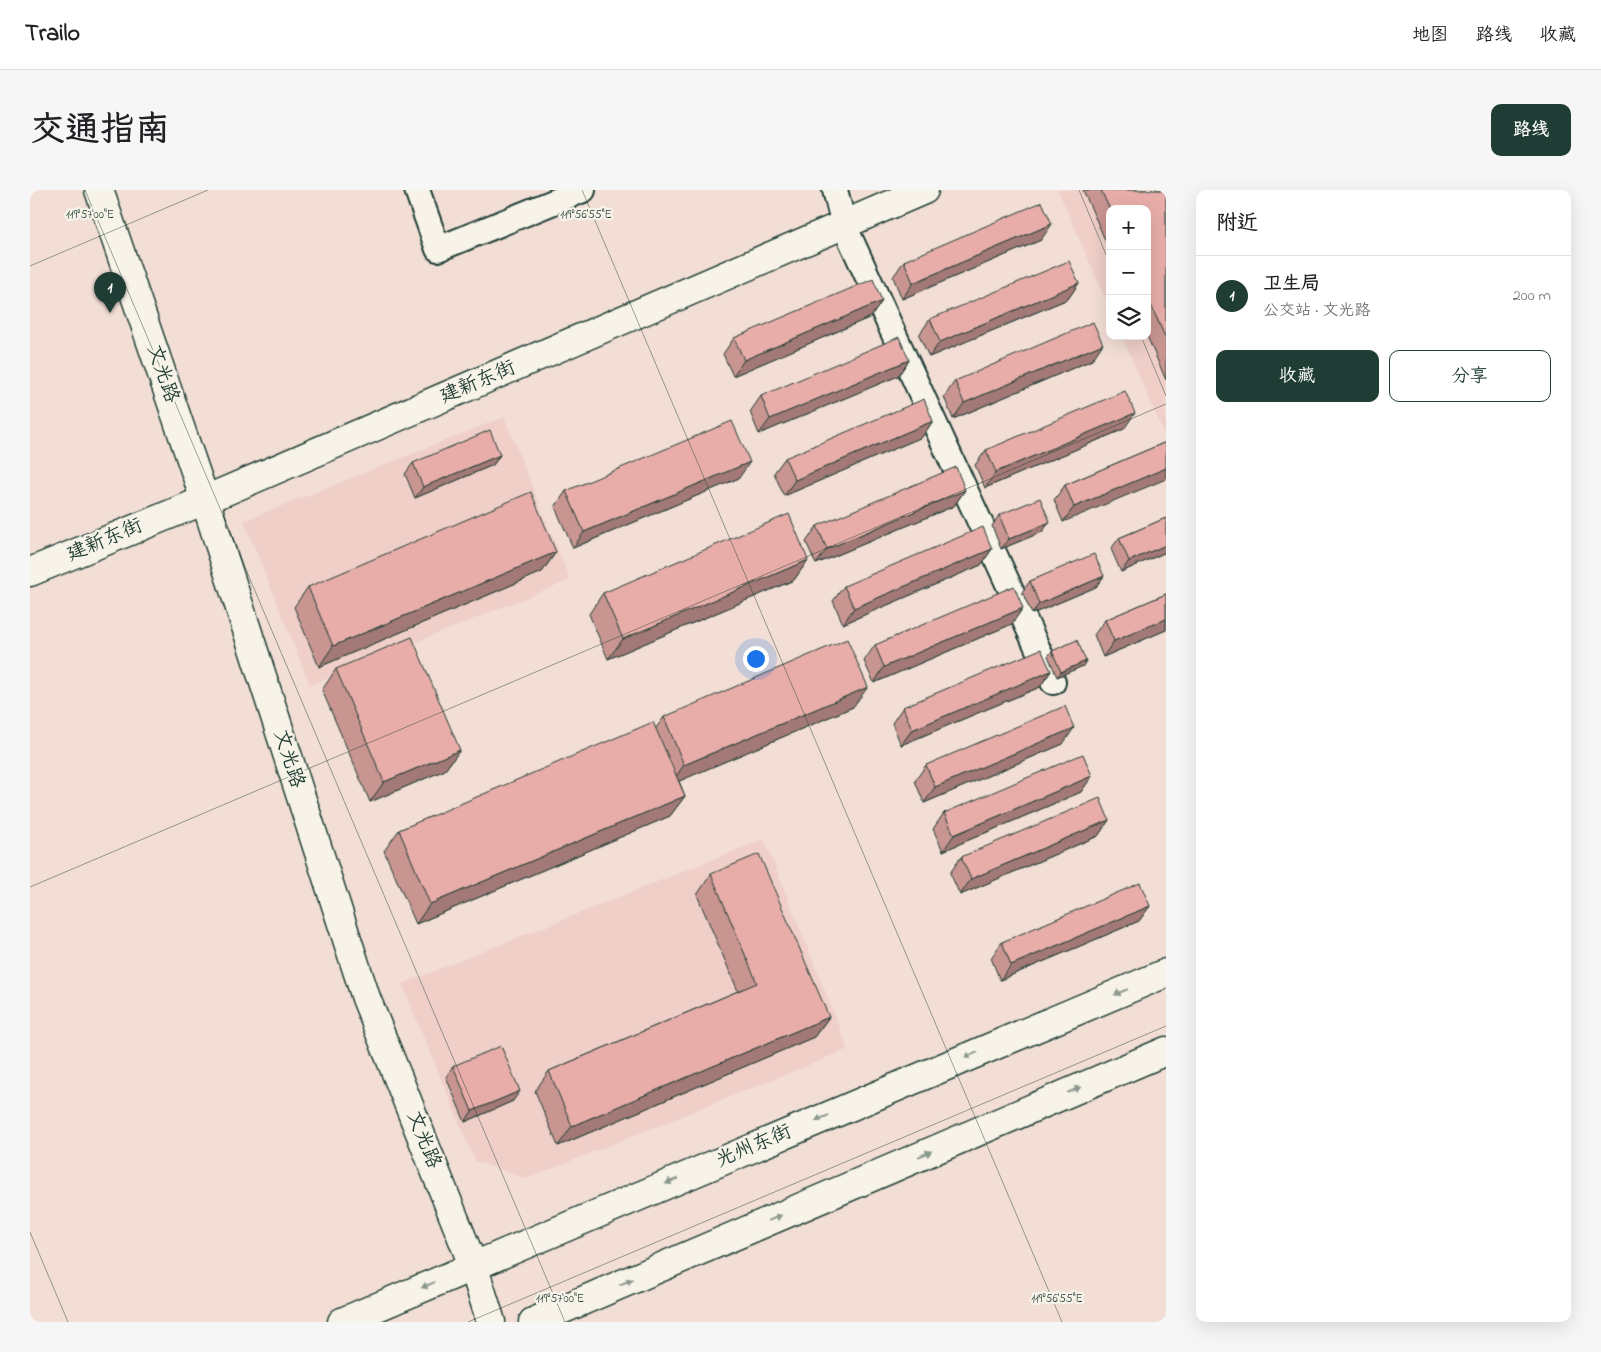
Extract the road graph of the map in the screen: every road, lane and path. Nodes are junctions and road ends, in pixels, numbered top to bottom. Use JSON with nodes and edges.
{"nodes":[{"id":1,"x":99,"y":190,"type":"edge"},
{"id":2,"x":417,"y":190,"type":"edge"},
{"id":3,"x":583,"y":190,"type":"edge"},
{"id":4,"x":835,"y":190,"type":"edge"},
{"id":5,"x":924,"y":190,"type":"edge"},
{"id":6,"x":844,"y":225,"type":"junction"},
{"id":7,"x":205,"y":500,"type":"junction"},
{"id":8,"x":30,"y":572,"type":"edge"},
{"id":9,"x":1053,"y":682,"type":"dead end"},
{"id":10,"x":1166,"y":973,"type":"edge"},
{"id":11,"x":1166,"y":1051,"type":"edge"},
{"id":12,"x":473,"y":1265,"type":"junction"},
{"id":13,"x":342,"y":1322,"type":"edge"},
{"id":14,"x":492,"y":1322,"type":"edge"},
{"id":15,"x":533,"y":1322,"type":"edge"}],
"edges":[{"from":1,"to":7,"type":"street","name":"文光路"},
{"from":2,"to":3,"type":"street"},
{"from":4,"to":6,"type":"street"},
{"from":5,"to":6,"type":"street","name":"建新东街"},
{"from":6,"to":7,"type":"street","name":"建新东街"},
{"from":6,"to":9,"type":"street"},
{"from":7,"to":8,"type":"street","name":"建新东街"},
{"from":7,"to":12,"type":"street","name":"文光路"},
{"from":10,"to":12,"type":"street","name":"光州东街","one_way":true},
{"from":15,"to":11,"type":"street","one_way":true},
{"from":12,"to":13,"type":"street","name":"光州东街","one_way":true},
{"from":12,"to":14,"type":"street","name":"文光路"}]}
